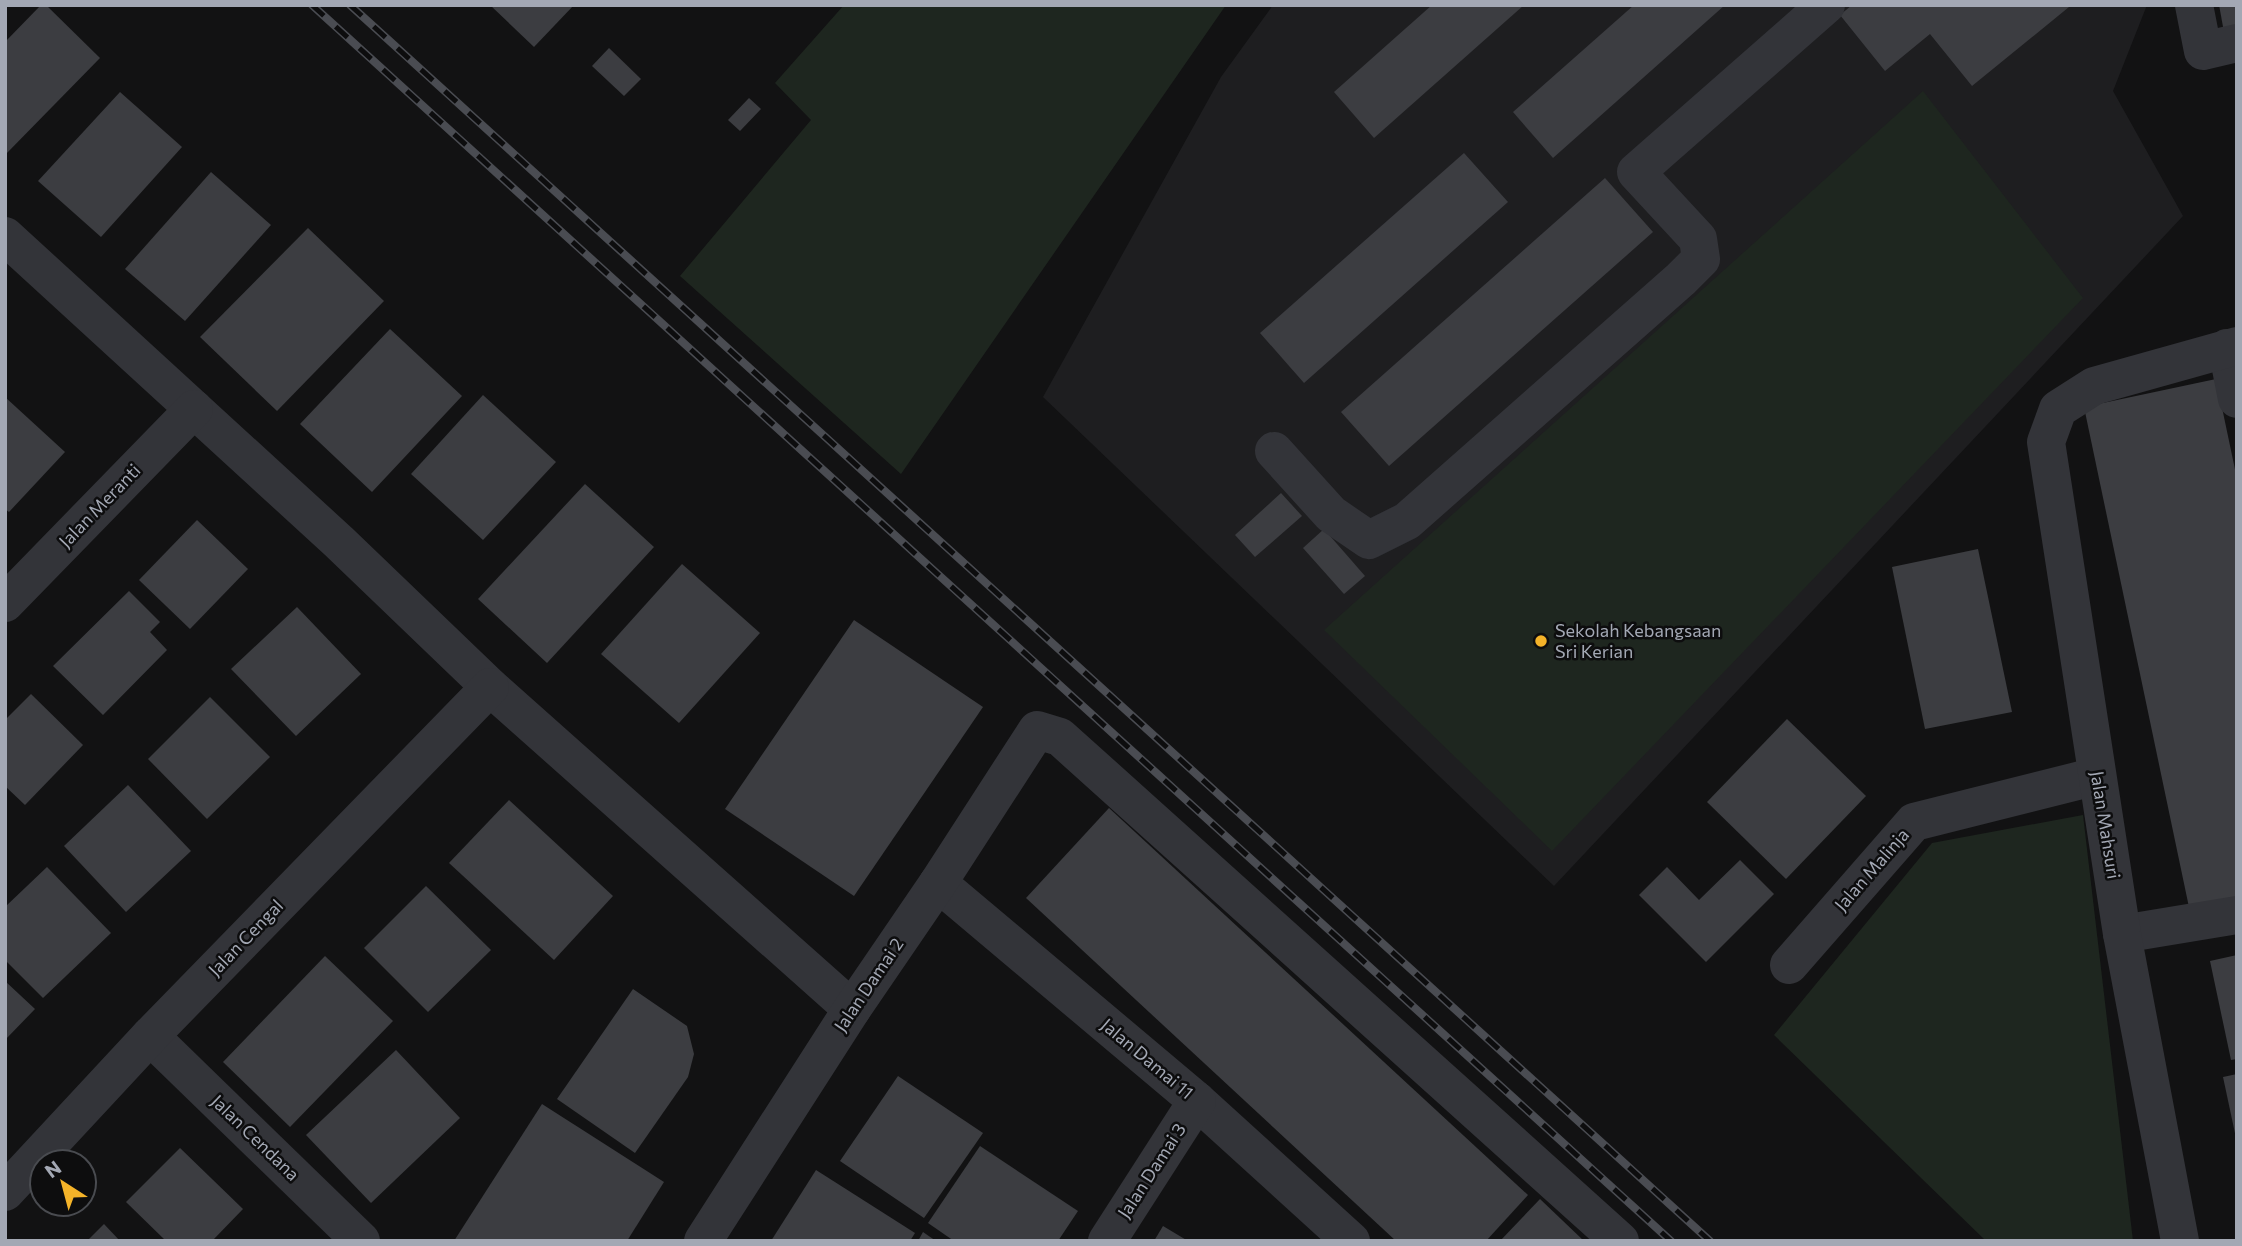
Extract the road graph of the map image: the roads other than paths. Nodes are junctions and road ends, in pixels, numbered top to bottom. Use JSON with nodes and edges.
{"nodes":[{"id":1,"x":1826,"y":5,"type":"edge"},
{"id":2,"x":2194,"y":5,"type":"edge"},
{"id":3,"x":2237,"y":43,"type":"edge"},
{"id":4,"x":5,"y":236,"type":"edge"},
{"id":5,"x":2232,"y":347,"type":"edge"},
{"id":6,"x":2237,"y":399,"type":"edge"},
{"id":7,"x":194,"y":409,"type":"junction"},
{"id":8,"x":1274,"y":451,"type":"dead end"},
{"id":9,"x":5,"y":603,"type":"edge"},
{"id":10,"x":489,"y":687,"type":"junction"},
{"id":11,"x":2097,"y":776,"type":"junction"},
{"id":12,"x":938,"y":883,"type":"junction"},
{"id":13,"x":2237,"y":915,"type":"edge"},
{"id":14,"x":2122,"y":934,"type":"junction"},
{"id":15,"x":1789,"y":965,"type":"dead end"},
{"id":16,"x":852,"y":1009,"type":"junction"},
{"id":17,"x":150,"y":1036,"type":"junction"},
{"id":18,"x":1197,"y":1101,"type":"junction"},
{"id":19,"x":5,"y":1192,"type":"edge"},
{"id":20,"x":360,"y":1241,"type":"edge"},
{"id":21,"x":703,"y":1241,"type":"edge"},
{"id":22,"x":1107,"y":1241,"type":"edge"},
{"id":23,"x":1352,"y":1241,"type":"edge"},
{"id":24,"x":1620,"y":1241,"type":"edge"},
{"id":25,"x":2180,"y":1241,"type":"edge"}],
"edges":[{"from":1,"to":8,"type":"street"},
{"from":2,"to":3,"type":"street"},
{"from":4,"to":7,"type":"street"},
{"from":5,"to":6,"type":"street"},
{"from":5,"to":11,"type":"street","name":"Jalan Mahsuri"},
{"from":7,"to":9,"type":"street","name":"Jalan Meranti"},
{"from":7,"to":10,"type":"street"},
{"from":10,"to":16,"type":"street"},
{"from":10,"to":17,"type":"street","name":"Jalan Cengal"},
{"from":11,"to":14,"type":"street","name":"Jalan Mahsuri"},
{"from":11,"to":15,"type":"street","name":"Jalan Malinja"},
{"from":12,"to":16,"type":"street","name":"Jalan Damai 2"},
{"from":12,"to":18,"type":"street","name":"Jalan Damai 11"},
{"from":12,"to":24,"type":"street","name":"Jalan Damai 2"},
{"from":13,"to":14,"type":"street"},
{"from":14,"to":25,"type":"street","name":"Jalan Mahsuri"},
{"from":16,"to":21,"type":"street","name":"Jalan Damai 2"},
{"from":17,"to":19,"type":"street","name":"Jalan Cengal"},
{"from":17,"to":20,"type":"street","name":"Jalan Cendana"},
{"from":18,"to":22,"type":"street","name":"Jalan Damai 3"},
{"from":18,"to":23,"type":"street","name":"Jalan Damai 11"}]}
